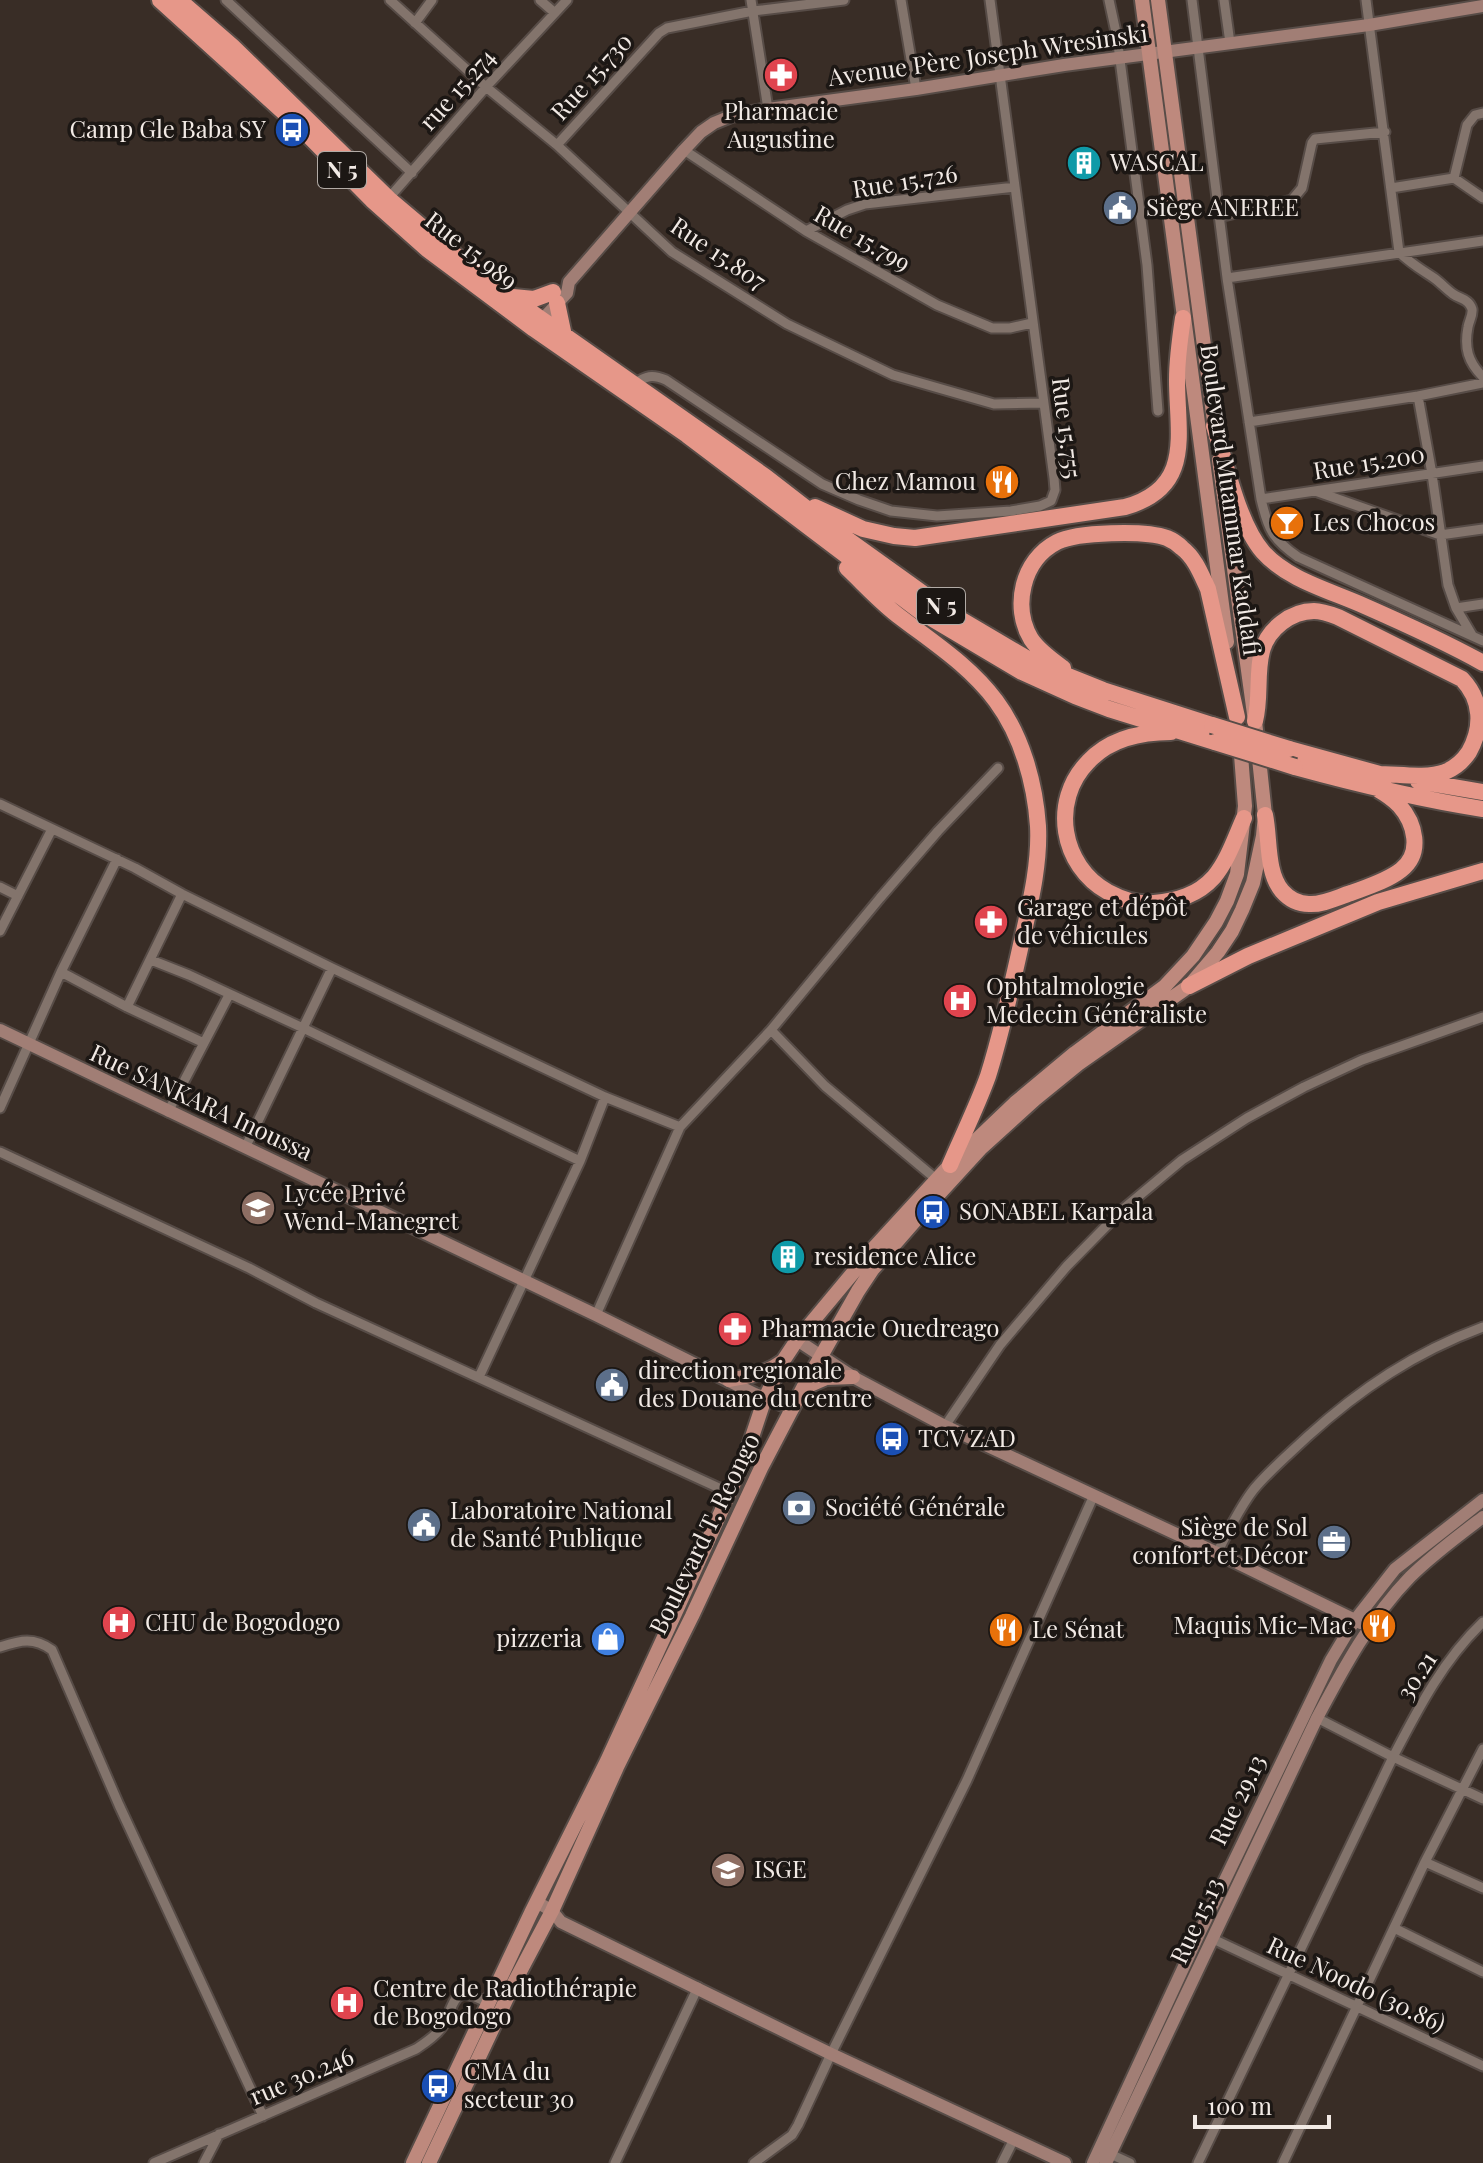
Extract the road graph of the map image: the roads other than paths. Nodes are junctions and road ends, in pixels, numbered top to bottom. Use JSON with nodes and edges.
{"nodes":[{"id":1,"x":160,"y":0,"type":"edge"},
{"id":2,"x":179,"y":0,"type":"edge"},
{"id":3,"x":226,"y":0,"type":"edge"},
{"id":4,"x":390,"y":0,"type":"edge"},
{"id":5,"x":432,"y":0,"type":"edge"},
{"id":6,"x":540,"y":0,"type":"edge"},
{"id":7,"x":567,"y":0,"type":"edge"},
{"id":8,"x":751,"y":0,"type":"edge"},
{"id":9,"x":844,"y":0,"type":"edge"},
{"id":10,"x":901,"y":0,"type":"edge"},
{"id":11,"x":990,"y":0,"type":"edge"},
{"id":12,"x":1109,"y":0,"type":"edge"},
{"id":13,"x":1142,"y":0,"type":"edge"},
{"id":14,"x":1158,"y":0,"type":"edge"},
{"id":15,"x":1192,"y":0,"type":"edge"},
{"id":16,"x":1224,"y":0,"type":"edge"},
{"id":17,"x":1366,"y":0,"type":"edge"},
{"id":18,"x":1483,"y":6,"type":"edge"},
{"id":19,"x":753,"y":11,"type":"junction"},
{"id":20,"x":555,"y":13,"type":"junction"},
{"id":21,"x":415,"y":23,"type":"junction"},
{"id":22,"x":1369,"y":25,"type":"junction"},
{"id":23,"x":1230,"y":43,"type":"junction"},
{"id":24,"x":1198,"y":47,"type":"junction"},
{"id":25,"x":1166,"y":52,"type":"junction"},
{"id":26,"x":1149,"y":54,"type":"junction"},
{"id":27,"x":1119,"y":58,"type":"junction"},
{"id":28,"x":1001,"y":76,"type":"junction"},
{"id":29,"x":486,"y":87,"type":"junction"},
{"id":30,"x":916,"y":89,"type":"junction"},
{"id":31,"x":768,"y":109,"type":"junction"},
{"id":32,"x":1483,"y":113,"type":"edge"},
{"id":33,"x":1385,"y":132,"type":"junction"},
{"id":34,"x":557,"y":145,"type":"junction"},
{"id":35,"x":684,"y":150,"type":"junction"},
{"id":36,"x":412,"y":173,"type":"junction"},
{"id":37,"x":1454,"y":178,"type":"junction"},
{"id":38,"x":1015,"y":187,"type":"junction"},
{"id":39,"x":1391,"y":188,"type":"junction"},
{"id":40,"x":1483,"y":198,"type":"edge"},
{"id":41,"x":384,"y":203,"type":"junction"},
{"id":42,"x":630,"y":213,"type":"junction"},
{"id":43,"x":1219,"y":217,"type":"junction"},
{"id":44,"x":806,"y":231,"type":"junction"},
{"id":45,"x":1483,"y":241,"type":"edge"},
{"id":46,"x":1399,"y":252,"type":"junction"},
{"id":47,"x":1227,"y":278,"type":"junction"},
{"id":48,"x":508,"y":296,"type":"junction"},
{"id":49,"x":555,"y":298,"type":"junction"},
{"id":50,"x":1183,"y":318,"type":"junction"},
{"id":51,"x":533,"y":321,"type":"junction"},
{"id":52,"x":1032,"y":323,"type":"junction"},
{"id":53,"x":564,"y":336,"type":"junction"},
{"id":54,"x":1483,"y":380,"type":"edge"},
{"id":55,"x":634,"y":384,"type":"junction"},
{"id":56,"x":1418,"y":396,"type":"junction"},
{"id":57,"x":1043,"y":403,"type":"junction"},
{"id":58,"x":1158,"y":411,"type":"dead end"},
{"id":59,"x":1249,"y":422,"type":"junction"},
{"id":60,"x":1214,"y":426,"type":"junction"},
{"id":61,"x":1483,"y":466,"type":"edge"},
{"id":62,"x":1432,"y":474,"type":"junction"},
{"id":63,"x":1318,"y":492,"type":"junction"},
{"id":64,"x":1261,"y":499,"type":"junction"},
{"id":65,"x":788,"y":502,"type":"junction"},
{"id":66,"x":1483,"y":529,"type":"edge"},
{"id":67,"x":1440,"y":535,"type":"junction"},
{"id":68,"x":1483,"y":604,"type":"edge"},
{"id":69,"x":1456,"y":608,"type":"junction"},
{"id":70,"x":1472,"y":635,"type":"junction"},
{"id":71,"x":1483,"y":641,"type":"edge"},
{"id":72,"x":1483,"y":663,"type":"edge"},
{"id":73,"x":1103,"y":690,"type":"junction"},
{"id":74,"x":1237,"y":717,"type":"junction"},
{"id":75,"x":1255,"y":721,"type":"junction"},
{"id":76,"x":1184,"y":733,"type":"junction"},
{"id":77,"x":1213,"y":734,"type":"junction"},
{"id":78,"x":998,"y":768,"type":"dead end"},
{"id":79,"x":1378,"y":782,"type":"junction"},
{"id":80,"x":1483,"y":792,"type":"edge"},
{"id":81,"x":0,"y":804,"type":"edge"},
{"id":82,"x":1483,"y":809,"type":"edge"},
{"id":83,"x":1265,"y":815,"type":"junction"},
{"id":84,"x":1244,"y":818,"type":"junction"},
{"id":85,"x":52,"y":829,"type":"junction"},
{"id":86,"x":117,"y":859,"type":"junction"},
{"id":87,"x":1483,"y":871,"type":"edge"},
{"id":88,"x":0,"y":887,"type":"edge"},
{"id":89,"x":182,"y":894,"type":"junction"},
{"id":90,"x":18,"y":896,"type":"junction"},
{"id":91,"x":0,"y":931,"type":"edge"},
{"id":92,"x":1218,"y":952,"type":"joint"},
{"id":93,"x":151,"y":960,"type":"junction"},
{"id":94,"x":332,"y":968,"type":"junction"},
{"id":95,"x":61,"y":972,"type":"junction"},
{"id":96,"x":1165,"y":986,"type":"joint"},
{"id":97,"x":1189,"y":986,"type":"junction"},
{"id":98,"x":229,"y":995,"type":"junction"},
{"id":99,"x":127,"y":1007,"type":"junction"},
{"id":100,"x":1483,"y":1017,"type":"edge"},
{"id":101,"x":303,"y":1028,"type":"junction"},
{"id":102,"x":0,"y":1030,"type":"edge"},
{"id":103,"x":771,"y":1030,"type":"junction"},
{"id":104,"x":204,"y":1043,"type":"junction"},
{"id":105,"x":28,"y":1044,"type":"junction"},
{"id":106,"x":605,"y":1097,"type":"junction"},
{"id":107,"x":0,"y":1108,"type":"edge"},
{"id":108,"x":168,"y":1112,"type":"junction"},
{"id":109,"x":680,"y":1127,"type":"junction"},
{"id":110,"x":245,"y":1148,"type":"junction"},
{"id":111,"x":0,"y":1152,"type":"edge"},
{"id":112,"x":580,"y":1161,"type":"junction"},
{"id":113,"x":950,"y":1165,"type":"junction"},
{"id":114,"x":936,"y":1179,"type":"junction"},
{"id":115,"x":525,"y":1282,"type":"junction"},
{"id":116,"x":596,"y":1315,"type":"junction"},
{"id":117,"x":1483,"y":1327,"type":"edge"},
{"id":118,"x":797,"y":1340,"type":"junction"},
{"id":119,"x":821,"y":1355,"type":"junction"},
{"id":120,"x":783,"y":1361,"type":"junction"},
{"id":121,"x":479,"y":1377,"type":"junction"},
{"id":122,"x":853,"y":1377,"type":"junction"},
{"id":123,"x":729,"y":1380,"type":"junction"},
{"id":124,"x":803,"y":1388,"type":"junction"},
{"id":125,"x":765,"y":1398,"type":"junction"},
{"id":126,"x":793,"y":1409,"type":"junction"},
{"id":127,"x":945,"y":1426,"type":"junction"},
{"id":128,"x":730,"y":1493,"type":"junction"},
{"id":129,"x":1094,"y":1495,"type":"junction"},
{"id":130,"x":1483,"y":1500,"type":"edge"},
{"id":131,"x":1483,"y":1517,"type":"edge"},
{"id":132,"x":1217,"y":1553,"type":"junction"},
{"id":133,"x":1355,"y":1620,"type":"junction"},
{"id":134,"x":1483,"y":1622,"type":"edge"},
{"id":135,"x":1370,"y":1628,"type":"junction"},
{"id":136,"x":0,"y":1647,"type":"edge"},
{"id":137,"x":1317,"y":1718,"type":"junction"},
{"id":138,"x":1483,"y":1749,"type":"edge"},
{"id":139,"x":1393,"y":1757,"type":"junction"},
{"id":140,"x":1462,"y":1789,"type":"junction"},
{"id":141,"x":1483,"y":1799,"type":"edge"},
{"id":142,"x":1425,"y":1862,"type":"junction"},
{"id":143,"x":1483,"y":1888,"type":"edge"},
{"id":144,"x":534,"y":1907,"type":"junction"},
{"id":145,"x":553,"y":1918,"type":"junction"},
{"id":146,"x":1394,"y":1928,"type":"junction"},
{"id":147,"x":1213,"y":1939,"type":"junction"},
{"id":148,"x":1483,"y":1972,"type":"edge"},
{"id":149,"x":1288,"y":1975,"type":"junction"},
{"id":150,"x":698,"y":1987,"type":"junction"},
{"id":151,"x":488,"y":2003,"type":"junction"},
{"id":152,"x":1356,"y":2007,"type":"junction"},
{"id":153,"x":831,"y":2054,"type":"junction"},
{"id":154,"x":1483,"y":2066,"type":"edge"},
{"id":155,"x":263,"y":2116,"type":"junction"},
{"id":156,"x":219,"y":2134,"type":"junction"},
{"id":157,"x":1014,"y":2139,"type":"junction"},
{"id":158,"x":1105,"y":2155,"type":"edge"},
{"id":159,"x":154,"y":2163,"type":"edge"},
{"id":160,"x":204,"y":2163,"type":"edge"},
{"id":161,"x":413,"y":2163,"type":"edge"},
{"id":162,"x":429,"y":2163,"type":"edge"},
{"id":163,"x":615,"y":2163,"type":"edge"},
{"id":164,"x":754,"y":2163,"type":"edge"},
{"id":165,"x":1002,"y":2163,"type":"edge"},
{"id":166,"x":1065,"y":2163,"type":"edge"},
{"id":167,"x":1093,"y":2163,"type":"edge"},
{"id":168,"x":1130,"y":2163,"type":"edge"},
{"id":169,"x":1198,"y":2163,"type":"edge"},
{"id":170,"x":1283,"y":2163,"type":"edge"}],
"edges":[{"from":1,"to":41,"type":"highway","name":"Rue 15.989","number":"N 5"},
{"from":2,"to":41,"type":"highway","number":"N 5"},
{"from":3,"to":36,"type":"street"},
{"from":4,"to":21,"type":"street","name":"Rue 15.807"},
{"from":5,"to":21,"type":"street"},
{"from":6,"to":20,"type":"street"},
{"from":7,"to":20,"type":"street","name":"rue 15.274"},
{"from":8,"to":19,"type":"street"},
{"from":9,"to":19,"type":"street","name":"Rue 15.730"},
{"from":10,"to":30,"type":"street"},
{"from":11,"to":28,"type":"street","name":"Rue 15.755"},
{"from":12,"to":27,"type":"street"},
{"from":13,"to":26,"type":"main road","name":"Boulevard Muammar Kaddafi"},
{"from":14,"to":25,"type":"main road","name":"Boulevard Muammar Kaddafi"},
{"from":15,"to":24,"type":"street"},
{"from":16,"to":23,"type":"street"},
{"from":17,"to":22,"type":"street"},
{"from":18,"to":22,"type":"street","name":"Avenue Père Joseph Wresinski"},
{"from":19,"to":31,"type":"street"},
{"from":19,"to":34,"type":"street","name":"Rue 15.730"},
{"from":20,"to":29,"type":"street","name":"rue 15.274"},
{"from":21,"to":29,"type":"street","name":"Rue 15.807"},
{"from":22,"to":23,"type":"street","name":"Avenue Père Joseph Wresinski"},
{"from":22,"to":33,"type":"street"},
{"from":23,"to":24,"type":"street","name":"Avenue Père Joseph Wresinski"},
{"from":24,"to":25,"type":"street","name":"Avenue Père Joseph Wresinski"},
{"from":24,"to":43,"type":"street"},
{"from":25,"to":26,"type":"street","name":"Avenue Père Joseph Wresinski"},
{"from":25,"to":60,"type":"main road","name":"Boulevard Muammar Kaddafi"},
{"from":26,"to":27,"type":"street","name":"Avenue Père Joseph Wresinski"},
{"from":26,"to":50,"type":"main road","name":"Boulevard Muammar Kaddafi"},
{"from":27,"to":28,"type":"street","name":"Avenue Père Joseph Wresinski"},
{"from":27,"to":58,"type":"street"},
{"from":28,"to":30,"type":"street","name":"Avenue Père Joseph Wresinski"},
{"from":28,"to":38,"type":"street","name":"Rue 15.755"},
{"from":29,"to":34,"type":"street","name":"Rue 15.807"},
{"from":29,"to":36,"type":"street","name":"rue 15.274"},
{"from":30,"to":31,"type":"street","name":"Avenue Père Joseph Wresinski"},
{"from":31,"to":35,"type":"street","name":"Avenue Père Joseph Wresinski"},
{"from":32,"to":37,"type":"street"},
{"from":33,"to":39,"type":"street"},
{"from":33,"to":43,"type":"street"},
{"from":34,"to":42,"type":"street","name":"Rue 15.807"},
{"from":35,"to":42,"type":"street","name":"Avenue Père Joseph Wresinski"},
{"from":35,"to":44,"type":"street","name":"Rue 15.799"},
{"from":36,"to":41,"type":"street","name":"rue 15.274"},
{"from":37,"to":39,"type":"street"},
{"from":37,"to":40,"type":"street"},
{"from":38,"to":44,"type":"street","name":"Rue 15.726"},
{"from":38,"to":52,"type":"street","name":"Rue 15.755"},
{"from":39,"to":46,"type":"street"},
{"from":41,"to":48,"type":"highway","number":"N 5"},
{"from":41,"to":51,"type":"highway","name":"Rue 15.989","number":"N 5"},
{"from":42,"to":49,"type":"street","name":"Avenue Père Joseph Wresinski"},
{"from":42,"to":57,"type":"street","name":"Rue 15.807"},
{"from":43,"to":47,"type":"street"},
{"from":44,"to":52,"type":"street","name":"Rue 15.799"},
{"from":45,"to":46,"type":"street"},
{"from":46,"to":47,"type":"street"},
{"from":46,"to":54,"type":"street"},
{"from":47,"to":59,"type":"street"},
{"from":48,"to":49,"type":"highway"},
{"from":48,"to":51,"type":"highway","number":"N 5"},
{"from":49,"to":51,"type":"street","name":"Avenue Père Joseph Wresinski"},
{"from":49,"to":53,"type":"highway"},
{"from":50,"to":65,"type":"highway"},
{"from":50,"to":74,"type":"main road","name":"Boulevard Muammar Kaddafi"},
{"from":51,"to":53,"type":"highway","number":"N 5"},
{"from":51,"to":65,"type":"highway","name":"Rue 15.989","number":"N 5"},
{"from":52,"to":57,"type":"street","name":"Rue 15.755"},
{"from":53,"to":55,"type":"highway","number":"N 5"},
{"from":54,"to":56,"type":"street"},
{"from":55,"to":57,"type":"street","name":"Rue 15.755"},
{"from":55,"to":65,"type":"highway","number":"N 5"},
{"from":56,"to":59,"type":"street"},
{"from":56,"to":62,"type":"street"},
{"from":59,"to":64,"type":"street"},
{"from":60,"to":72,"type":"highway"},
{"from":60,"to":75,"type":"main road","name":"Boulevard Muammar Kaddafi"},
{"from":61,"to":62,"type":"street","name":"Rue 15.200"},
{"from":62,"to":63,"type":"street","name":"Rue 15.200"},
{"from":62,"to":67,"type":"street"},
{"from":63,"to":64,"type":"street","name":"Rue 15.200"},
{"from":63,"to":67,"type":"street"},
{"from":64,"to":70,"type":"street"},
{"from":65,"to":73,"type":"highway","number":"N 5"},
{"from":65,"to":76,"type":"highway","number":"N 5"},
{"from":65,"to":113,"type":"highway"},
{"from":66,"to":67,"type":"street"},
{"from":67,"to":69,"type":"street"},
{"from":68,"to":69,"type":"street"},
{"from":69,"to":70,"type":"street"},
{"from":70,"to":71,"type":"street"},
{"from":73,"to":74,"type":"highway"},
{"from":73,"to":77,"type":"highway","number":"N 5"},
{"from":74,"to":84,"type":"main road","name":"Boulevard Muammar Kaddafi"},
{"from":75,"to":79,"type":"highway"},
{"from":75,"to":83,"type":"main road","name":"Boulevard Muammar Kaddafi"},
{"from":76,"to":77,"type":"highway","number":"N 5"},
{"from":76,"to":84,"type":"highway"},
{"from":77,"to":79,"type":"highway","number":"N 5","bridge":true},
{"from":77,"to":79,"type":"highway","number":"N 5","bridge":true},
{"from":78,"to":103,"type":"street"},
{"from":79,"to":80,"type":"highway","number":"N 5"},
{"from":79,"to":82,"type":"highway","number":"N 5"},
{"from":79,"to":83,"type":"highway"},
{"from":81,"to":85,"type":"street"},
{"from":83,"to":92,"type":"main road","name":"Boulevard Muammar Kaddafi"},
{"from":84,"to":96,"type":"main road","name":"Boulevard Muammar Kaddafi"},
{"from":85,"to":86,"type":"street"},
{"from":85,"to":90,"type":"street"},
{"from":86,"to":89,"type":"street"},
{"from":86,"to":95,"type":"street"},
{"from":87,"to":97,"type":"highway"},
{"from":88,"to":90,"type":"street"},
{"from":89,"to":93,"type":"street"},
{"from":89,"to":94,"type":"street"},
{"from":90,"to":91,"type":"street"},
{"from":92,"to":97,"type":"main road","name":"Boulevard T. Reongo"},
{"from":93,"to":98,"type":"street"},
{"from":93,"to":99,"type":"street"},
{"from":94,"to":101,"type":"street"},
{"from":94,"to":106,"type":"street"},
{"from":95,"to":99,"type":"street"},
{"from":95,"to":105,"type":"street"},
{"from":96,"to":113,"type":"main road","name":"Boulevard T. Reongo"},
{"from":97,"to":119,"type":"main road","name":"Boulevard T. Reongo"},
{"from":98,"to":101,"type":"street"},
{"from":98,"to":104,"type":"street"},
{"from":99,"to":104,"type":"street"},
{"from":100,"to":127,"type":"street"},
{"from":101,"to":110,"type":"street"},
{"from":101,"to":112,"type":"street"},
{"from":102,"to":105,"type":"street","name":"Rue SANKARA Inoussa"},
{"from":103,"to":109,"type":"street"},
{"from":103,"to":114,"type":"street"},
{"from":104,"to":108,"type":"street"},
{"from":105,"to":107,"type":"street"},
{"from":105,"to":108,"type":"street","name":"Rue SANKARA Inoussa"},
{"from":106,"to":109,"type":"street"},
{"from":106,"to":112,"type":"street"},
{"from":108,"to":110,"type":"street","name":"Rue SANKARA Inoussa"},
{"from":109,"to":116,"type":"street"},
{"from":110,"to":115,"type":"street","name":"Rue SANKARA Inoussa"},
{"from":111,"to":121,"type":"street"},
{"from":112,"to":115,"type":"street"},
{"from":113,"to":114,"type":"main road","name":"Boulevard T. Reongo"},
{"from":114,"to":118,"type":"main road","name":"Boulevard T. Reongo"},
{"from":115,"to":116,"type":"street","name":"Rue SANKARA Inoussa"},
{"from":115,"to":121,"type":"street"},
{"from":116,"to":123,"type":"street","name":"Rue SANKARA Inoussa"},
{"from":117,"to":132,"type":"street"},
{"from":118,"to":119,"type":"street"},
{"from":118,"to":120,"type":"main road","name":"Boulevard T. Reongo"},
{"from":119,"to":122,"type":"street"},
{"from":119,"to":124,"type":"main road","name":"Boulevard T. Reongo"},
{"from":120,"to":123,"type":"main road"},
{"from":120,"to":125,"type":"main road","name":"Boulevard T. Reongo"},
{"from":121,"to":128,"type":"street"},
{"from":122,"to":124,"type":"main road"},
{"from":122,"to":127,"type":"street"},
{"from":123,"to":125,"type":"street","name":"Rue SANKARA Inoussa"},
{"from":124,"to":126,"type":"main road","name":"Boulevard T. Reongo"},
{"from":125,"to":126,"type":"street","name":"Rue SANKARA Inoussa"},
{"from":125,"to":128,"type":"main road","name":"Boulevard T. Reongo"},
{"from":126,"to":145,"type":"main road","name":"Boulevard T. Reongo"},
{"from":127,"to":129,"type":"street"},
{"from":128,"to":144,"type":"main road","name":"Boulevard T. Reongo"},
{"from":129,"to":132,"type":"street"},
{"from":129,"to":153,"type":"street"},
{"from":130,"to":133,"type":"street","name":"Rue 29.13"},
{"from":131,"to":135,"type":"street","name":"Rue 15.13"},
{"from":132,"to":133,"type":"street"},
{"from":133,"to":135,"type":"street"},
{"from":133,"to":158,"type":"street","name":"Rue 29.13"},
{"from":134,"to":139,"type":"street","name":"30.21","number":"30.21"},
{"from":135,"to":137,"type":"street","name":"Rue 15.13"},
{"from":136,"to":155,"type":"street"},
{"from":137,"to":139,"type":"street"},
{"from":137,"to":147,"type":"street","name":"Rue 15.13"},
{"from":138,"to":140,"type":"street"},
{"from":139,"to":140,"type":"street"},
{"from":139,"to":149,"type":"street","number":"30.21"},
{"from":140,"to":141,"type":"street"},
{"from":140,"to":142,"type":"street"},
{"from":142,"to":143,"type":"street"},
{"from":142,"to":146,"type":"street"},
{"from":144,"to":145,"type":"street"},
{"from":144,"to":151,"type":"main road","name":"Boulevard T. Reongo"},
{"from":145,"to":150,"type":"street"},
{"from":145,"to":162,"type":"main road","name":"Boulevard T. Reongo"},
{"from":146,"to":148,"type":"street"},
{"from":146,"to":152,"type":"street"},
{"from":147,"to":149,"type":"street","name":"Rue Noodo (30.86)"},
{"from":147,"to":158,"type":"street","name":"Rue 15.13"},
{"from":149,"to":152,"type":"street","name":"Rue Noodo (30.86)"},
{"from":149,"to":169,"type":"street","number":"30.21"},
{"from":150,"to":153,"type":"street"},
{"from":150,"to":163,"type":"street"},
{"from":151,"to":155,"type":"street","name":"rue 30.246"},
{"from":151,"to":161,"type":"main road","name":"Boulevard T. Reongo"},
{"from":152,"to":154,"type":"street","name":"Rue Noodo (30.86)"},
{"from":152,"to":170,"type":"street"},
{"from":153,"to":157,"type":"street"},
{"from":153,"to":164,"type":"street"},
{"from":155,"to":156,"type":"street","name":"rue 30.246"},
{"from":156,"to":159,"type":"street","name":"rue 30.246"},
{"from":156,"to":160,"type":"street"},
{"from":157,"to":165,"type":"street"},
{"from":157,"to":166,"type":"street"},
{"from":158,"to":167,"type":"street","name":"Rue 29.13"},
{"from":158,"to":168,"type":"street"}]}
